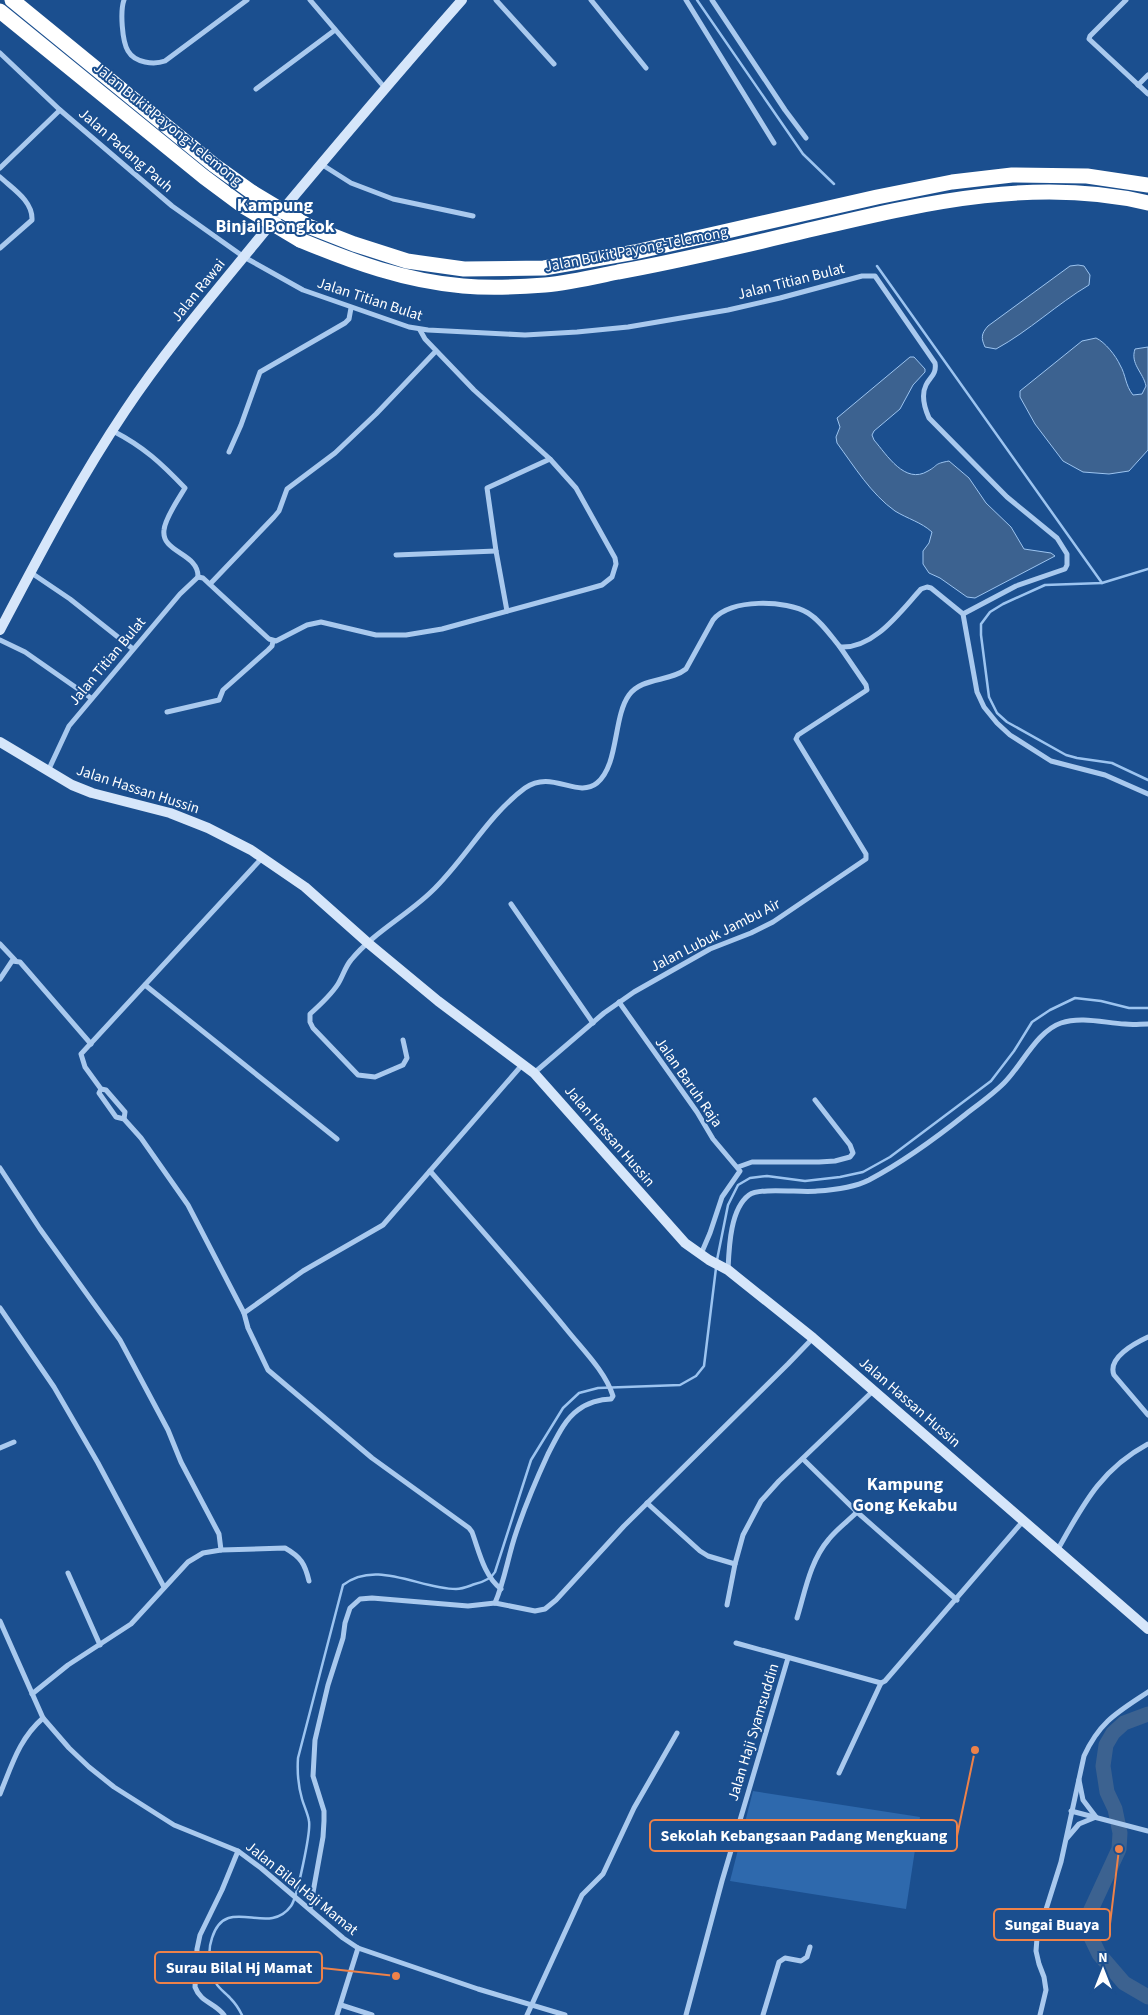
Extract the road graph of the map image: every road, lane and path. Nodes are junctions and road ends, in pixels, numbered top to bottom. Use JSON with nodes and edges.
{"nodes":[{"id":1,"x":12,"y":0,"type":"edge"},
{"id":2,"x":124,"y":0,"type":"edge"},
{"id":3,"x":247,"y":0,"type":"edge"},
{"id":4,"x":310,"y":0,"type":"edge"},
{"id":5,"x":462,"y":0,"type":"edge"},
{"id":6,"x":496,"y":0,"type":"edge"},
{"id":7,"x":591,"y":0,"type":"edge"},
{"id":8,"x":686,"y":0,"type":"edge"},
{"id":9,"x":712,"y":0,"type":"edge"},
{"id":10,"x":1126,"y":0,"type":"edge"},
{"id":11,"x":0,"y":10,"type":"edge"},
{"id":12,"x":335,"y":30,"type":"junction"},
{"id":13,"x":0,"y":53,"type":"edge"},
{"id":14,"x":554,"y":64,"type":"dead end"},
{"id":15,"x":646,"y":68,"type":"dead end"},
{"id":16,"x":1148,"y":75,"type":"edge"},
{"id":17,"x":1138,"y":85,"type":"junction"},
{"id":18,"x":385,"y":88,"type":"junction"},
{"id":19,"x":256,"y":89,"type":"dead end"},
{"id":20,"x":1148,"y":94,"type":"edge"},
{"id":21,"x":60,"y":110,"type":"junction"},
{"id":22,"x":806,"y":138,"type":"dead end"},
{"id":23,"x":774,"y":143,"type":"dead end"},
{"id":24,"x":320,"y":164,"type":"junction"},
{"id":25,"x":0,"y":168,"type":"edge"},
{"id":26,"x":0,"y":177,"type":"edge"},
{"id":27,"x":1148,"y":185,"type":"edge"},
{"id":28,"x":1148,"y":203,"type":"edge"},
{"id":29,"x":473,"y":216,"type":"dead end"},
{"id":30,"x":0,"y":248,"type":"edge"},
{"id":31,"x":244,"y":257,"type":"junction"},
{"id":32,"x":351,"y":308,"type":"junction"},
{"id":33,"x":420,"y":330,"type":"junction"},
{"id":34,"x":436,"y":351,"type":"junction"},
{"id":35,"x":113,"y":431,"type":"junction"},
{"id":36,"x":228,"y":452,"type":"dead end"},
{"id":37,"x":550,"y":459,"type":"junction"},
{"id":38,"x":496,"y":551,"type":"junction"},
{"id":39,"x":396,"y":554,"type":"dead end"},
{"id":40,"x":30,"y":572,"type":"junction"},
{"id":41,"x":198,"y":577,"type":"junction"},
{"id":42,"x":210,"y":584,"type":"junction"},
{"id":43,"x":508,"y":611,"type":"junction"},
{"id":44,"x":963,"y":614,"type":"junction"},
{"id":45,"x":0,"y":630,"type":"edge"},
{"id":46,"x":0,"y":640,"type":"edge"},
{"id":47,"x":273,"y":641,"type":"junction"},
{"id":48,"x":840,"y":647,"type":"junction"},
{"id":49,"x":133,"y":649,"type":"junction"},
{"id":50,"x":91,"y":698,"type":"junction"},
{"id":51,"x":167,"y":712,"type":"dead end"},
{"id":52,"x":0,"y":742,"type":"edge"},
{"id":53,"x":48,"y":772,"type":"junction"},
{"id":54,"x":1148,"y":794,"type":"edge"},
{"id":55,"x":263,"y":858,"type":"junction"},
{"id":56,"x":511,"y":904,"type":"dead end"},
{"id":57,"x":0,"y":944,"type":"edge"},
{"id":58,"x":368,"y":944,"type":"junction"},
{"id":59,"x":18,"y":961,"type":"junction"},
{"id":60,"x":0,"y":979,"type":"edge"},
{"id":61,"x":145,"y":985,"type":"junction"},
{"id":62,"x":619,"y":1002,"type":"junction"},
{"id":63,"x":593,"y":1023,"type":"junction"},
{"id":64,"x":1148,"y":1024,"type":"edge"},
{"id":65,"x":403,"y":1040,"type":"dead end"},
{"id":66,"x":91,"y":1044,"type":"junction"},
{"id":67,"x":522,"y":1065,"type":"junction"},
{"id":68,"x":534,"y":1073,"type":"junction"},
{"id":69,"x":101,"y":1089,"type":"junction"},
{"id":70,"x":815,"y":1100,"type":"dead end"},
{"id":71,"x":124,"y":1119,"type":"junction"},
{"id":72,"x":337,"y":1139,"type":"dead end"},
{"id":73,"x":0,"y":1168,"type":"edge"},
{"id":74,"x":739,"y":1170,"type":"junction"},
{"id":75,"x":430,"y":1171,"type":"junction"},
{"id":76,"x":705,"y":1258,"type":"junction"},
{"id":77,"x":726,"y":1269,"type":"junction"},
{"id":78,"x":0,"y":1308,"type":"edge"},
{"id":79,"x":244,"y":1312,"type":"junction"},
{"id":80,"x":1148,"y":1337,"type":"edge"},
{"id":81,"x":812,"y":1338,"type":"junction"},
{"id":82,"x":874,"y":1390,"type":"junction"},
{"id":83,"x":1148,"y":1415,"type":"edge"},
{"id":84,"x":14,"y":1442,"type":"dead end"},
{"id":85,"x":1148,"y":1444,"type":"edge"},
{"id":86,"x":0,"y":1448,"type":"edge"},
{"id":87,"x":803,"y":1459,"type":"junction"},
{"id":88,"x":647,"y":1503,"type":"junction"},
{"id":89,"x":857,"y":1512,"type":"junction"},
{"id":90,"x":1024,"y":1520,"type":"junction"},
{"id":91,"x":1058,"y":1549,"type":"junction"},
{"id":92,"x":221,"y":1550,"type":"junction"},
{"id":93,"x":735,"y":1564,"type":"junction"},
{"id":94,"x":68,"y":1573,"type":"dead end"},
{"id":95,"x":309,"y":1581,"type":"dead end"},
{"id":96,"x":164,"y":1587,"type":"junction"},
{"id":97,"x":500,"y":1589,"type":"junction"},
{"id":98,"x":957,"y":1600,"type":"junction"},
{"id":99,"x":495,"y":1603,"type":"junction"},
{"id":100,"x":727,"y":1605,"type":"dead end"},
{"id":101,"x":797,"y":1618,"type":"dead end"},
{"id":102,"x":0,"y":1621,"type":"edge"},
{"id":103,"x":1148,"y":1628,"type":"edge"},
{"id":104,"x":736,"y":1643,"type":"dead end"},
{"id":105,"x":100,"y":1645,"type":"junction"},
{"id":106,"x":788,"y":1658,"type":"junction"},
{"id":107,"x":881,"y":1683,"type":"junction"},
{"id":108,"x":1148,"y":1692,"type":"edge"},
{"id":109,"x":32,"y":1694,"type":"junction"},
{"id":110,"x":43,"y":1718,"type":"junction"},
{"id":111,"x":677,"y":1733,"type":"dead end"},
{"id":112,"x":838,"y":1773,"type":"dead end"},
{"id":113,"x":1079,"y":1775,"type":"junction"},
{"id":114,"x":0,"y":1794,"type":"edge"},
{"id":115,"x":1071,"y":1811,"type":"junction"},
{"id":116,"x":1097,"y":1817,"type":"junction"},
{"id":117,"x":1148,"y":1831,"type":"edge"},
{"id":118,"x":1066,"y":1839,"type":"junction"},
{"id":119,"x":238,"y":1850,"type":"junction"},
{"id":120,"x":310,"y":1909,"type":"junction"},
{"id":121,"x":810,"y":1947,"type":"dead end"},
{"id":122,"x":358,"y":1948,"type":"junction"},
{"id":123,"x":341,"y":2005,"type":"junction"},
{"id":124,"x":531,"y":2005,"type":"junction"},
{"id":125,"x":224,"y":2015,"type":"edge"},
{"id":126,"x":337,"y":2015,"type":"edge"},
{"id":127,"x":372,"y":2015,"type":"edge"},
{"id":128,"x":527,"y":2015,"type":"edge"},
{"id":129,"x":565,"y":2015,"type":"edge"},
{"id":130,"x":686,"y":2015,"type":"edge"},
{"id":131,"x":763,"y":2015,"type":"edge"},
{"id":132,"x":1040,"y":2015,"type":"edge"}],
"edges":[{"from":1,"to":27,"type":"highway","name":"Jalan Bukit Payong-Telemong","bridge":true},
{"from":2,"to":3,"type":"street"},
{"from":4,"to":12,"type":"street"},
{"from":5,"to":18,"type":"street","name":"Jalan Rawai"},
{"from":6,"to":14,"type":"street"},
{"from":7,"to":15,"type":"street"},
{"from":8,"to":23,"type":"street"},
{"from":9,"to":22,"type":"street"},
{"from":10,"to":17,"type":"street"},
{"from":11,"to":28,"type":"highway","name":"Jalan Bukit Payong-Telemong","bridge":true},
{"from":12,"to":18,"type":"street"},
{"from":12,"to":19,"type":"street"},
{"from":13,"to":21,"type":"street","name":"Jalan Padang Pauh"},
{"from":16,"to":17,"type":"street"},
{"from":17,"to":20,"type":"street"},
{"from":18,"to":24,"type":"street","name":"Jalan Rawai"},
{"from":21,"to":25,"type":"street"},
{"from":21,"to":31,"type":"street","name":"Jalan Padang Pauh"},
{"from":24,"to":29,"type":"street"},
{"from":24,"to":31,"type":"street","name":"Jalan Rawai"},
{"from":26,"to":30,"type":"street"},
{"from":31,"to":32,"type":"street","name":"Jalan Titian Bulat"},
{"from":31,"to":35,"type":"street","name":"Jalan Rawai"},
{"from":32,"to":33,"type":"street","name":"Jalan Titian Bulat"},
{"from":32,"to":36,"type":"street"},
{"from":33,"to":34,"type":"street"},
{"from":33,"to":44,"type":"street","name":"Jalan Titian Bulat"},
{"from":34,"to":37,"type":"street"},
{"from":34,"to":42,"type":"street"},
{"from":35,"to":40,"type":"street","name":"Jalan Rawai"},
{"from":35,"to":41,"type":"street"},
{"from":37,"to":38,"type":"street"},
{"from":37,"to":43,"type":"street"},
{"from":38,"to":39,"type":"street"},
{"from":38,"to":43,"type":"street"},
{"from":40,"to":45,"type":"street","name":"Jalan Rawai"},
{"from":40,"to":49,"type":"street"},
{"from":41,"to":42,"type":"street"},
{"from":41,"to":49,"type":"street","name":"Jalan Titian Bulat"},
{"from":42,"to":47,"type":"street"},
{"from":43,"to":47,"type":"street"},
{"from":44,"to":48,"type":"street"},
{"from":44,"to":54,"type":"street"},
{"from":46,"to":50,"type":"street"},
{"from":47,"to":51,"type":"street"},
{"from":48,"to":58,"type":"street"},
{"from":48,"to":62,"type":"street","name":"Jalan Lubuk Jambu Air"},
{"from":49,"to":50,"type":"street","name":"Jalan Titian Bulat"},
{"from":50,"to":53,"type":"street","name":"Jalan Titian Bulat"},
{"from":52,"to":53,"type":"street","name":"Jalan Hassan Hussin"},
{"from":53,"to":55,"type":"street","name":"Jalan Hassan Hussin"},
{"from":55,"to":58,"type":"street","name":"Jalan Hassan Hussin"},
{"from":55,"to":61,"type":"street"},
{"from":56,"to":63,"type":"street"},
{"from":57,"to":59,"type":"street"},
{"from":58,"to":65,"type":"street"},
{"from":58,"to":67,"type":"street","name":"Jalan Hassan Hussin"},
{"from":59,"to":60,"type":"street"},
{"from":59,"to":66,"type":"street"},
{"from":61,"to":66,"type":"street"},
{"from":61,"to":72,"type":"street"},
{"from":62,"to":63,"type":"street","name":"Jalan Lubuk Jambu Air"},
{"from":62,"to":74,"type":"street","name":"Jalan Baruh Raja"},
{"from":63,"to":68,"type":"street","name":"Jalan Lubuk Jambu Air"},
{"from":64,"to":77,"type":"street"},
{"from":66,"to":69,"type":"street"},
{"from":67,"to":68,"type":"street","name":"Jalan Hassan Hussin"},
{"from":67,"to":75,"type":"street"},
{"from":68,"to":76,"type":"street","name":"Jalan Hassan Hussin"},
{"from":69,"to":71,"type":"street"},
{"from":69,"to":71,"type":"street"},
{"from":70,"to":74,"type":"street"},
{"from":71,"to":79,"type":"street"},
{"from":73,"to":92,"type":"street"},
{"from":74,"to":76,"type":"street"},
{"from":75,"to":79,"type":"street"},
{"from":75,"to":97,"type":"street"},
{"from":76,"to":77,"type":"street","name":"Jalan Hassan Hussin"},
{"from":77,"to":81,"type":"street","name":"Jalan Hassan Hussin"},
{"from":78,"to":96,"type":"street"},
{"from":79,"to":97,"type":"street"},
{"from":80,"to":83,"type":"street"},
{"from":81,"to":82,"type":"street","name":"Jalan Hassan Hussin"},
{"from":81,"to":88,"type":"street"},
{"from":82,"to":87,"type":"street"},
{"from":82,"to":90,"type":"street","name":"Jalan Hassan Hussin"},
{"from":84,"to":86,"type":"street"},
{"from":85,"to":91,"type":"street"},
{"from":87,"to":89,"type":"street"},
{"from":87,"to":93,"type":"street"},
{"from":88,"to":93,"type":"street"},
{"from":88,"to":99,"type":"street"},
{"from":89,"to":98,"type":"street"},
{"from":89,"to":101,"type":"street"},
{"from":90,"to":91,"type":"street","name":"Jalan Hassan Hussin"},
{"from":90,"to":98,"type":"street"},
{"from":91,"to":103,"type":"street","name":"Jalan Hassan Hussin"},
{"from":92,"to":95,"type":"street"},
{"from":92,"to":96,"type":"street"},
{"from":93,"to":100,"type":"street"},
{"from":94,"to":105,"type":"street"},
{"from":96,"to":105,"type":"street"},
{"from":97,"to":99,"type":"street"},
{"from":98,"to":107,"type":"street"},
{"from":99,"to":120,"type":"street"},
{"from":102,"to":109,"type":"street","name":"Jalan Bilal Haji Mamat"},
{"from":104,"to":106,"type":"street"},
{"from":105,"to":109,"type":"street"},
{"from":106,"to":107,"type":"street"},
{"from":106,"to":130,"type":"street","name":"Jalan Haji Syamsuddin"},
{"from":107,"to":112,"type":"street"},
{"from":108,"to":113,"type":"street"},
{"from":109,"to":110,"type":"street","name":"Jalan Bilal Haji Mamat"},
{"from":110,"to":114,"type":"street"},
{"from":110,"to":119,"type":"street","name":"Jalan Bilal Haji Mamat"},
{"from":111,"to":124,"type":"street"},
{"from":113,"to":115,"type":"street"},
{"from":113,"to":116,"type":"street"},
{"from":115,"to":116,"type":"street"},
{"from":115,"to":118,"type":"street"},
{"from":116,"to":117,"type":"street"},
{"from":116,"to":118,"type":"street"},
{"from":118,"to":132,"type":"street"},
{"from":119,"to":120,"type":"street","name":"Jalan Bilal Haji Mamat"},
{"from":119,"to":125,"type":"street"},
{"from":120,"to":122,"type":"street","name":"Jalan Bilal Haji Mamat"},
{"from":121,"to":131,"type":"street"},
{"from":122,"to":123,"type":"street"},
{"from":122,"to":124,"type":"street","name":"Jalan Bilal Haji Mamat"},
{"from":123,"to":126,"type":"street"},
{"from":123,"to":127,"type":"street"},
{"from":124,"to":128,"type":"street"},
{"from":124,"to":129,"type":"street","name":"Jalan Bilal Haji Mamat"}]}
